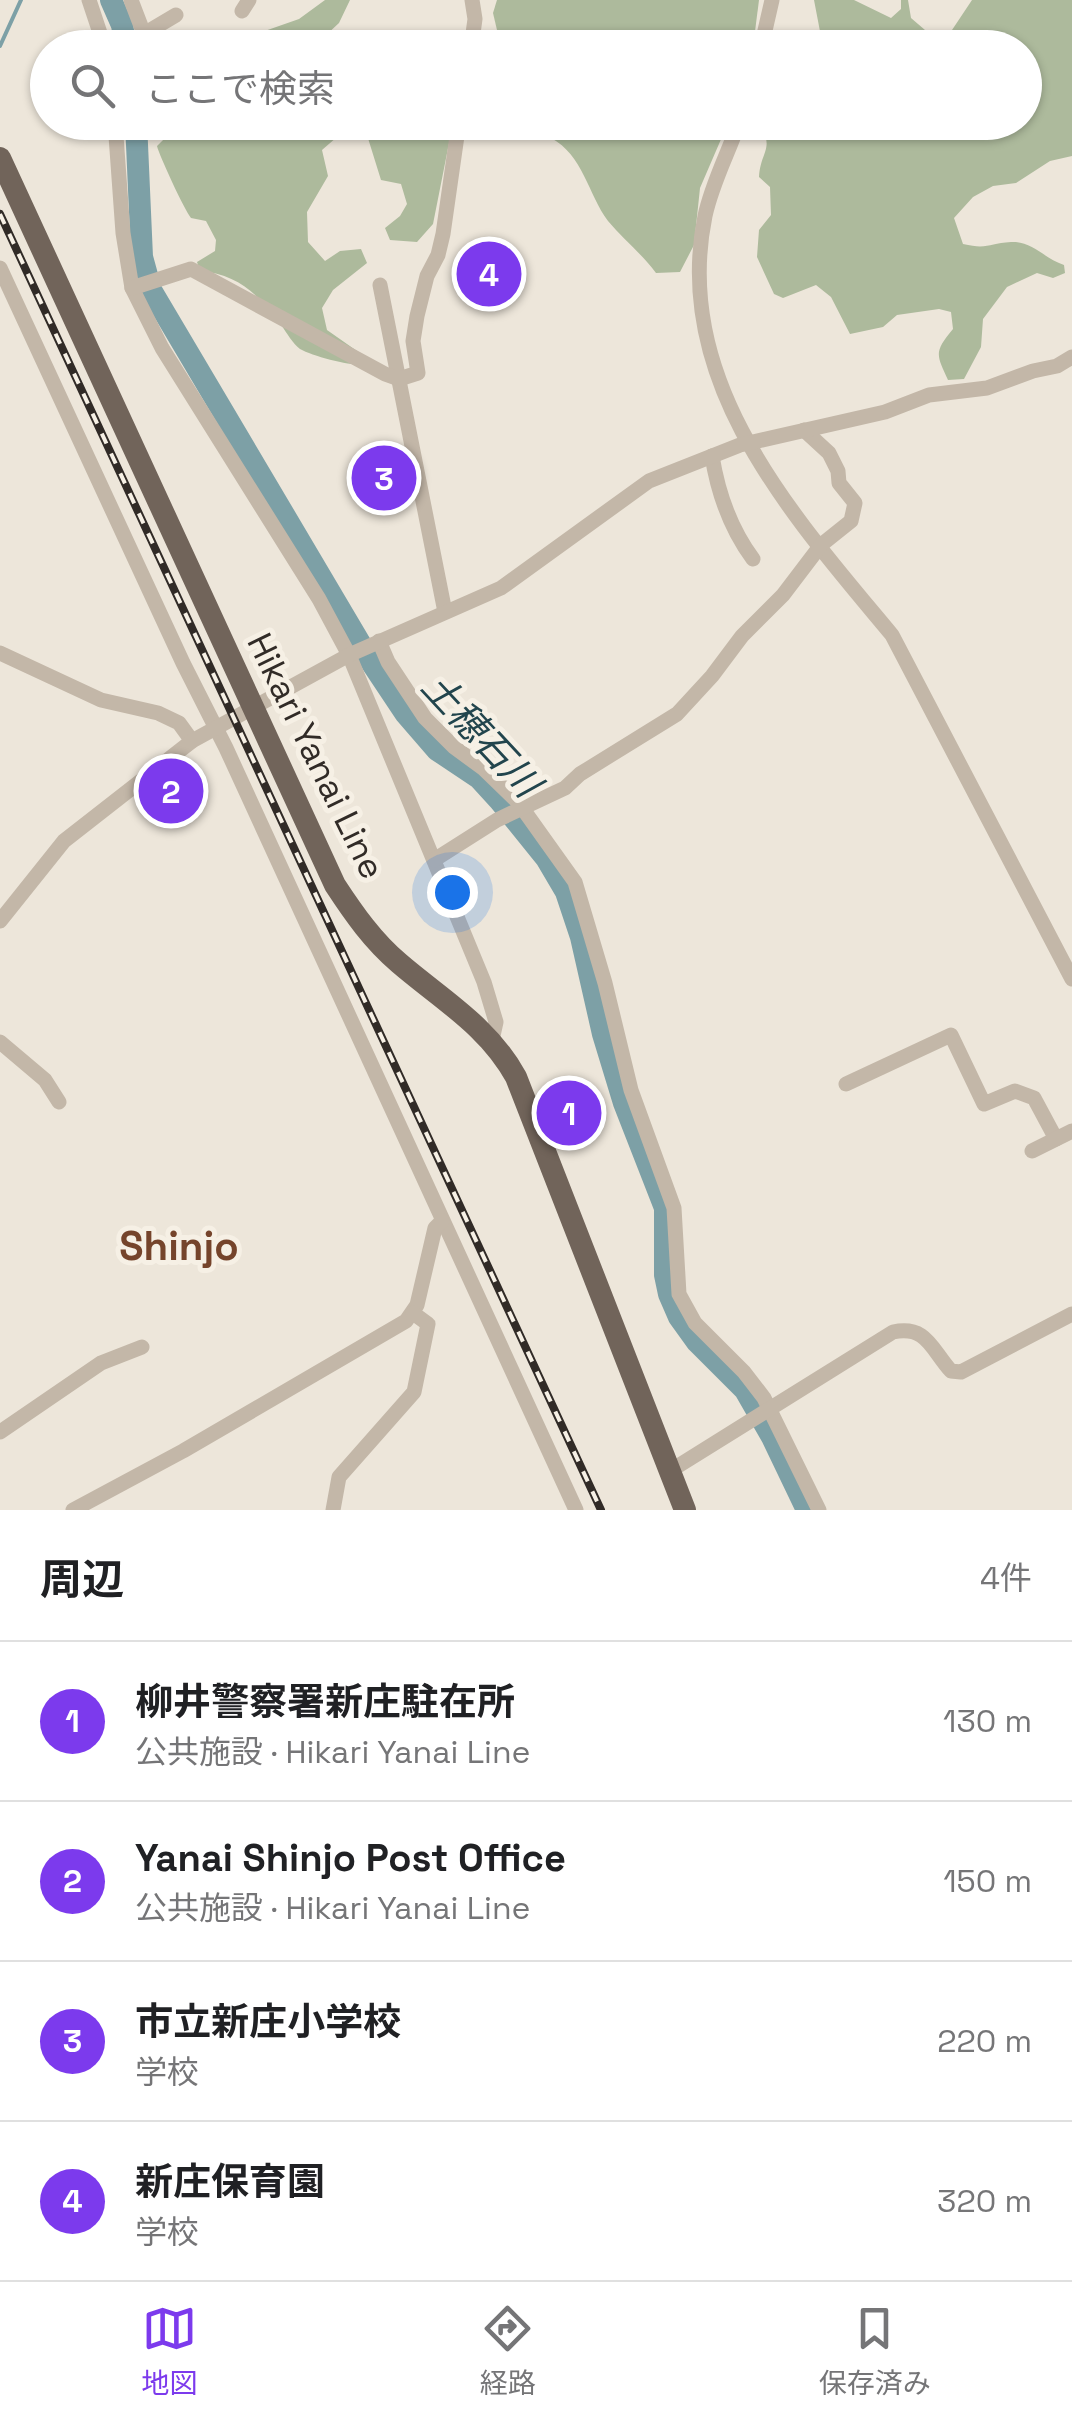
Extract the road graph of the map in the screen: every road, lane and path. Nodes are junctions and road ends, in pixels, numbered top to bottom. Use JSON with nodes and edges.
{"nodes":[{"id":1,"x":90,"y":0,"type":"edge"},
{"id":2,"x":131,"y":0,"type":"edge"},
{"id":3,"x":472,"y":0,"type":"edge"},
{"id":4,"x":772,"y":0,"type":"edge"},
{"id":5,"x":176,"y":15,"type":"dead end"},
{"id":6,"x":99,"y":30,"type":"edge"},
{"id":7,"x":142,"y":30,"type":"edge"},
{"id":8,"x":151,"y":30,"type":"edge"},
{"id":9,"x":473,"y":30,"type":"edge"},
{"id":10,"x":765,"y":30,"type":"edge"},
{"id":11,"x":116,"y":140,"type":"edge"},
{"id":12,"x":456,"y":140,"type":"edge"},
{"id":13,"x":732,"y":140,"type":"edge"},
{"id":14,"x":0,"y":158,"type":"edge"},
{"id":15,"x":0,"y":268,"type":"edge"},
{"id":16,"x":380,"y":285,"type":"dead end"},
{"id":17,"x":132,"y":288,"type":"junction"},
{"id":18,"x":1072,"y":356,"type":"edge"},
{"id":19,"x":399,"y":379,"type":"junction"},
{"id":20,"x":804,"y":430,"type":"junction"},
{"id":21,"x":747,"y":444,"type":"junction"},
{"id":22,"x":712,"y":456,"type":"junction"},
{"id":23,"x":821,"y":545,"type":"junction"},
{"id":24,"x":752,"y":559,"type":"dead end"},
{"id":25,"x":446,"y":612,"type":"junction"},
{"id":26,"x":375,"y":643,"type":"junction"},
{"id":27,"x":0,"y":652,"type":"edge"},
{"id":28,"x":351,"y":654,"type":"junction"},
{"id":29,"x":254,"y":708,"type":"junction"},
{"id":30,"x":214,"y":726,"type":"junction"},
{"id":31,"x":192,"y":741,"type":"junction"},
{"id":32,"x":520,"y":808,"type":"junction"},
{"id":33,"x":434,"y":860,"type":"junction"},
{"id":34,"x":0,"y":920,"type":"edge"},
{"id":35,"x":1072,"y":979,"type":"edge"},
{"id":36,"x":492,"y":1040,"type":"junction"},
{"id":37,"x":0,"y":1042,"type":"edge"},
{"id":38,"x":846,"y":1084,"type":"dead end"},
{"id":39,"x":59,"y":1102,"type":"dead end"},
{"id":40,"x":1067,"y":1136,"type":"edge"},
{"id":41,"x":1032,"y":1151,"type":"dead end"},
{"id":42,"x":442,"y":1221,"type":"junction"},
{"id":43,"x":413,"y":1314,"type":"junction"},
{"id":44,"x":1072,"y":1314,"type":"edge"},
{"id":45,"x":142,"y":1347,"type":"dead end"},
{"id":46,"x":768,"y":1410,"type":"junction"},
{"id":47,"x":0,"y":1432,"type":"edge"},
{"id":48,"x":670,"y":1471,"type":"junction"},
{"id":49,"x":74,"y":1510,"type":"edge"},
{"id":50,"x":333,"y":1510,"type":"edge"},
{"id":51,"x":576,"y":1510,"type":"edge"},
{"id":52,"x":685,"y":1510,"type":"edge"},
{"id":53,"x":819,"y":1510,"type":"edge"}],
"edges":[{"from":1,"to":6,"type":"street"},
{"from":2,"to":7,"type":"street"},
{"from":3,"to":9,"type":"street"},
{"from":4,"to":10,"type":"street"},
{"from":5,"to":8,"type":"street"},
{"from":11,"to":17,"type":"street"},
{"from":12,"to":19,"type":"street"},
{"from":13,"to":21,"type":"street"},
{"from":14,"to":29,"type":"main road","name":"Hikari Yanai Line"},
{"from":15,"to":30,"type":"street"},
{"from":16,"to":19,"type":"street"},
{"from":17,"to":19,"type":"street"},
{"from":17,"to":28,"type":"street"},
{"from":18,"to":20,"type":"street"},
{"from":19,"to":25,"type":"street"},
{"from":20,"to":21,"type":"street"},
{"from":20,"to":23,"type":"street"},
{"from":21,"to":22,"type":"street"},
{"from":21,"to":23,"type":"street"},
{"from":22,"to":24,"type":"street"},
{"from":22,"to":25,"type":"street"},
{"from":23,"to":32,"type":"street"},
{"from":23,"to":35,"type":"street"},
{"from":25,"to":26,"type":"street"},
{"from":26,"to":28,"type":"street"},
{"from":26,"to":32,"type":"street"},
{"from":27,"to":31,"type":"street"},
{"from":28,"to":29,"type":"street"},
{"from":28,"to":33,"type":"street"},
{"from":29,"to":30,"type":"street"},
{"from":29,"to":36,"type":"main road","name":"Hikari Yanai Line"},
{"from":30,"to":31,"type":"street"},
{"from":30,"to":42,"type":"street"},
{"from":31,"to":34,"type":"street"},
{"from":32,"to":33,"type":"street"},
{"from":32,"to":46,"type":"street"},
{"from":33,"to":36,"type":"street"},
{"from":36,"to":48,"type":"main road","name":"Hikari Yanai Line"},
{"from":37,"to":39,"type":"street"},
{"from":38,"to":40,"type":"street"},
{"from":40,"to":41,"type":"street"},
{"from":42,"to":43,"type":"street"},
{"from":42,"to":51,"type":"street"},
{"from":43,"to":49,"type":"street"},
{"from":43,"to":50,"type":"street"},
{"from":44,"to":46,"type":"street"},
{"from":45,"to":47,"type":"street"},
{"from":46,"to":48,"type":"street"},
{"from":46,"to":53,"type":"street"},
{"from":48,"to":52,"type":"main road","name":"Hikari Yanai Line"}]}
